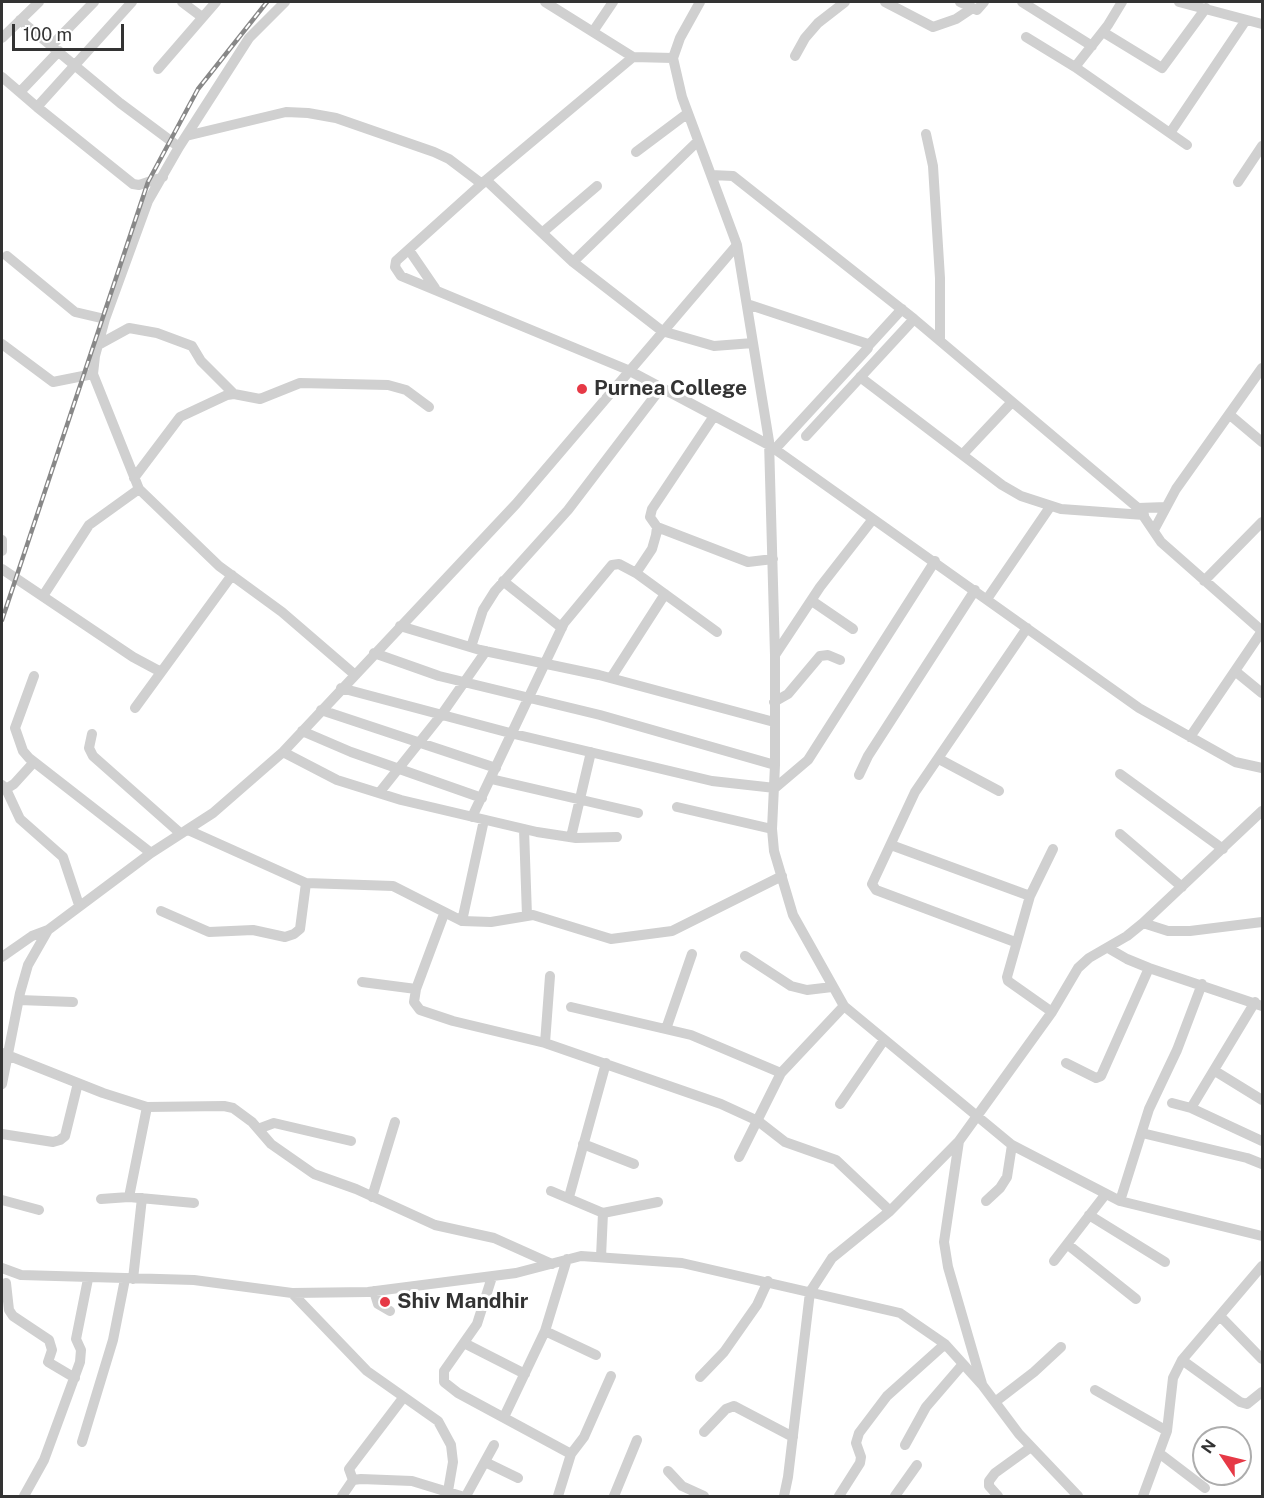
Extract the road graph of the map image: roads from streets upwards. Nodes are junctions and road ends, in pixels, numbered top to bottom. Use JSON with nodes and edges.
{"nodes":[{"id":1,"x":39,"y":2,"type":"edge"},
{"id":2,"x":94,"y":2,"type":"edge"},
{"id":3,"x":132,"y":2,"type":"edge"},
{"id":4,"x":182,"y":2,"type":"edge"},
{"id":5,"x":216,"y":2,"type":"edge"},
{"id":6,"x":285,"y":2,"type":"edge"},
{"id":7,"x":545,"y":2,"type":"edge"},
{"id":8,"x":613,"y":2,"type":"edge"},
{"id":9,"x":700,"y":2,"type":"edge"},
{"id":10,"x":845,"y":2,"type":"edge"},
{"id":11,"x":885,"y":2,"type":"edge"},
{"id":12,"x":960,"y":2,"type":"edge"},
{"id":13,"x":984,"y":2,"type":"edge"},
{"id":14,"x":1022,"y":2,"type":"edge"},
{"id":15,"x":1122,"y":2,"type":"edge"},
{"id":16,"x":1179,"y":2,"type":"edge"},
{"id":17,"x":1225,"y":2,"type":"edge"},
{"id":18,"x":1206,"y":8,"type":"junction"},
{"id":19,"x":971,"y":9,"type":"junction"},
{"id":20,"x":1220,"y":12,"type":"junction"},
{"id":21,"x":202,"y":17,"type":"junction"},
{"id":22,"x":20,"y":20,"type":"junction"},
{"id":23,"x":1246,"y":20,"type":"junction"},
{"id":24,"x":1263,"y":24,"type":"edge"},
{"id":25,"x":594,"y":30,"type":"junction"},
{"id":26,"x":1103,"y":32,"type":"junction"},
{"id":27,"x":1026,"y":37,"type":"dead end"},
{"id":28,"x":2,"y":38,"type":"edge"},
{"id":29,"x":1092,"y":46,"type":"junction"},
{"id":30,"x":56,"y":48,"type":"junction"},
{"id":31,"x":795,"y":56,"type":"dead end"},
{"id":32,"x":633,"y":57,"type":"junction"},
{"id":33,"x":673,"y":58,"type":"junction"},
{"id":34,"x":75,"y":66,"type":"junction"},
{"id":35,"x":1075,"y":67,"type":"junction"},
{"id":36,"x":158,"y":69,"type":"dead end"},
{"id":37,"x":2,"y":76,"type":"edge"},
{"id":38,"x":20,"y":92,"type":"junction"},
{"id":39,"x":38,"y":107,"type":"junction"},
{"id":40,"x":688,"y":113,"type":"junction"},
{"id":41,"x":1170,"y":133,"type":"junction"},
{"id":42,"x":926,"y":134,"type":"dead end"},
{"id":43,"x":186,"y":135,"type":"junction"},
{"id":44,"x":698,"y":141,"type":"junction"},
{"id":45,"x":1187,"y":144,"type":"dead end"},
{"id":46,"x":1263,"y":146,"type":"edge"},
{"id":47,"x":179,"y":147,"type":"junction"},
{"id":48,"x":636,"y":152,"type":"dead end"},
{"id":49,"x":711,"y":175,"type":"junction"},
{"id":50,"x":163,"y":177,"type":"junction"},
{"id":51,"x":484,"y":182,"type":"junction"},
{"id":52,"x":1238,"y":182,"type":"dead end"},
{"id":53,"x":597,"y":186,"type":"dead end"},
{"id":54,"x":543,"y":232,"type":"junction"},
{"id":55,"x":737,"y":245,"type":"junction"},
{"id":56,"x":409,"y":250,"type":"junction"},
{"id":57,"x":3,"y":256,"type":"edge"},
{"id":58,"x":573,"y":262,"type":"junction"},
{"id":59,"x":435,"y":288,"type":"junction"},
{"id":60,"x":747,"y":304,"type":"junction"},
{"id":61,"x":902,"y":309,"type":"junction"},
{"id":62,"x":105,"y":318,"type":"junction"},
{"id":63,"x":914,"y":319,"type":"junction"},
{"id":64,"x":663,"y":332,"type":"junction"},
{"id":65,"x":940,"y":341,"type":"junction"},
{"id":66,"x":753,"y":342,"type":"junction"},
{"id":67,"x":2,"y":344,"type":"edge"},
{"id":68,"x":98,"y":345,"type":"junction"},
{"id":69,"x":869,"y":345,"type":"junction"},
{"id":70,"x":1263,"y":368,"type":"edge"},
{"id":71,"x":628,"y":370,"type":"junction"},
{"id":72,"x":93,"y":374,"type":"junction"},
{"id":73,"x":860,"y":377,"type":"junction"},
{"id":74,"x":661,"y":388,"type":"junction"},
{"id":75,"x":234,"y":394,"type":"junction"},
{"id":76,"x":1011,"y":403,"type":"junction"},
{"id":77,"x":429,"y":407,"type":"dead end"},
{"id":78,"x":1230,"y":415,"type":"junction"},
{"id":79,"x":714,"y":416,"type":"junction"},
{"id":80,"x":806,"y":435,"type":"dead end"},
{"id":81,"x":1263,"y":442,"type":"edge"},
{"id":82,"x":772,"y":447,"type":"junction"},
{"id":83,"x":963,"y":454,"type":"junction"},
{"id":84,"x":134,"y":478,"type":"junction"},
{"id":85,"x":139,"y":489,"type":"junction"},
{"id":86,"x":1050,"y":507,"type":"junction"},
{"id":87,"x":1166,"y":507,"type":"junction"},
{"id":88,"x":1141,"y":512,"type":"junction"},
{"id":89,"x":873,"y":519,"type":"junction"},
{"id":90,"x":1262,"y":522,"type":"edge"},
{"id":91,"x":657,"y":527,"type":"junction"},
{"id":92,"x":1154,"y":531,"type":"junction"},
{"id":93,"x":2,"y":540,"type":"edge"},
{"id":94,"x":2,"y":550,"type":"edge"},
{"id":95,"x":773,"y":559,"type":"junction"},
{"id":96,"x":935,"y":561,"type":"junction"},
{"id":97,"x":2,"y":569,"type":"edge"},
{"id":98,"x":636,"y":573,"type":"junction"},
{"id":99,"x":232,"y":575,"type":"junction"},
{"id":100,"x":503,"y":581,"type":"junction"},
{"id":101,"x":1204,"y":581,"type":"junction"},
{"id":102,"x":975,"y":590,"type":"junction"},
{"id":103,"x":665,"y":594,"type":"junction"},
{"id":104,"x":43,"y":596,"type":"junction"},
{"id":105,"x":987,"y":599,"type":"junction"},
{"id":106,"x":812,"y":601,"type":"junction"},
{"id":107,"x":400,"y":626,"type":"junction"},
{"id":108,"x":562,"y":628,"type":"junction"},
{"id":109,"x":1027,"y":628,"type":"junction"},
{"id":110,"x":853,"y":629,"type":"dead end"},
{"id":111,"x":1262,"y":631,"type":"edge"},
{"id":112,"x":717,"y":632,"type":"dead end"},
{"id":113,"x":471,"y":647,"type":"junction"},
{"id":114,"x":486,"y":651,"type":"junction"},
{"id":115,"x":374,"y":653,"type":"junction"},
{"id":116,"x":775,"y":655,"type":"junction"},
{"id":117,"x":840,"y":660,"type":"dead end"},
{"id":118,"x":543,"y":663,"type":"junction"},
{"id":119,"x":1235,"y":671,"type":"junction"},
{"id":120,"x":161,"y":672,"type":"junction"},
{"id":121,"x":354,"y":674,"type":"junction"},
{"id":122,"x":34,"y":676,"type":"dead end"},
{"id":123,"x":611,"y":678,"type":"junction"},
{"id":124,"x":463,"y":682,"type":"junction"},
{"id":125,"x":341,"y":688,"type":"junction"},
{"id":126,"x":1263,"y":693,"type":"edge"},
{"id":127,"x":527,"y":698,"type":"junction"},
{"id":128,"x":774,"y":702,"type":"junction"},
{"id":129,"x":135,"y":708,"type":"dead end"},
{"id":130,"x":321,"y":710,"type":"junction"},
{"id":131,"x":442,"y":714,"type":"junction"},
{"id":132,"x":774,"y":722,"type":"junction"},
{"id":133,"x":302,"y":731,"type":"junction"},
{"id":134,"x":510,"y":733,"type":"junction"},
{"id":135,"x":92,"y":734,"type":"dead end"},
{"id":136,"x":1190,"y":737,"type":"junction"},
{"id":137,"x":419,"y":744,"type":"junction"},
{"id":138,"x":283,"y":752,"type":"junction"},
{"id":139,"x":591,"y":752,"type":"junction"},
{"id":140,"x":939,"y":759,"type":"junction"},
{"id":141,"x":34,"y":762,"type":"junction"},
{"id":142,"x":775,"y":765,"type":"junction"},
{"id":143,"x":496,"y":768,"type":"junction"},
{"id":144,"x":1263,"y":768,"type":"edge"},
{"id":145,"x":400,"y":769,"type":"junction"},
{"id":146,"x":1120,"y":774,"type":"dead end"},
{"id":147,"x":859,"y":775,"type":"dead end"},
{"id":148,"x":491,"y":779,"type":"junction"},
{"id":149,"x":4,"y":787,"type":"edge"},
{"id":150,"x":775,"y":788,"type":"junction"},
{"id":151,"x":999,"y":791,"type":"dead end"},
{"id":152,"x":379,"y":794,"type":"junction"},
{"id":153,"x":482,"y":798,"type":"junction"},
{"id":154,"x":579,"y":799,"type":"junction"},
{"id":155,"x":678,"y":807,"type":"dead end"},
{"id":156,"x":1263,"y":812,"type":"edge"},
{"id":157,"x":638,"y":813,"type":"dead end"},
{"id":158,"x":472,"y":817,"type":"junction"},
{"id":159,"x":484,"y":820,"type":"junction"},
{"id":160,"x":524,"y":829,"type":"junction"},
{"id":161,"x":772,"y":829,"type":"junction"},
{"id":162,"x":184,"y":832,"type":"junction"},
{"id":163,"x":1120,"y":834,"type":"dead end"},
{"id":164,"x":571,"y":837,"type":"junction"},
{"id":165,"x":617,"y":837,"type":"dead end"},
{"id":166,"x":891,"y":845,"type":"junction"},
{"id":167,"x":1053,"y":849,"type":"dead end"},
{"id":168,"x":1223,"y":849,"type":"junction"},
{"id":169,"x":152,"y":853,"type":"junction"},
{"id":170,"x":782,"y":876,"type":"junction"},
{"id":171,"x":306,"y":883,"type":"junction"},
{"id":172,"x":1182,"y":887,"type":"junction"},
{"id":173,"x":1030,"y":896,"type":"junction"},
{"id":174,"x":79,"y":905,"type":"junction"},
{"id":175,"x":161,"y":911,"type":"dead end"},
{"id":176,"x":444,"y":914,"type":"junction"},
{"id":177,"x":527,"y":916,"type":"junction"},
{"id":178,"x":462,"y":921,"type":"junction"},
{"id":179,"x":1263,"y":922,"type":"edge"},
{"id":180,"x":1143,"y":923,"type":"junction"},
{"id":181,"x":48,"y":930,"type":"junction"},
{"id":182,"x":1015,"y":942,"type":"junction"},
{"id":183,"x":1108,"y":948,"type":"junction"},
{"id":184,"x":692,"y":954,"type":"dead end"},
{"id":185,"x":745,"y":956,"type":"dead end"},
{"id":186,"x":2,"y":957,"type":"edge"},
{"id":187,"x":1149,"y":968,"type":"junction"},
{"id":188,"x":550,"y":976,"type":"dead end"},
{"id":189,"x":363,"y":982,"type":"dead end"},
{"id":190,"x":1202,"y":984,"type":"junction"},
{"id":191,"x":832,"y":987,"type":"junction"},
{"id":192,"x":416,"y":989,"type":"junction"},
{"id":193,"x":19,"y":1000,"type":"junction"},
{"id":194,"x":73,"y":1002,"type":"dead end"},
{"id":195,"x":1259,"y":1004,"type":"edge"},
{"id":196,"x":844,"y":1006,"type":"junction"},
{"id":197,"x":571,"y":1007,"type":"dead end"},
{"id":198,"x":1052,"y":1012,"type":"junction"},
{"id":199,"x":666,"y":1029,"type":"junction"},
{"id":200,"x":884,"y":1040,"type":"junction"},
{"id":201,"x":545,"y":1042,"type":"junction"},
{"id":202,"x":5,"y":1055,"type":"edge"},
{"id":203,"x":606,"y":1063,"type":"junction"},
{"id":204,"x":1066,"y":1063,"type":"dead end"},
{"id":205,"x":1215,"y":1071,"type":"junction"},
{"id":206,"x":781,"y":1072,"type":"junction"},
{"id":207,"x":78,"y":1083,"type":"junction"},
{"id":208,"x":2,"y":1084,"type":"edge"},
{"id":209,"x":1263,"y":1100,"type":"edge"},
{"id":210,"x":1172,"y":1103,"type":"dead end"},
{"id":211,"x":840,"y":1104,"type":"dead end"},
{"id":212,"x":147,"y":1107,"type":"junction"},
{"id":213,"x":1191,"y":1108,"type":"junction"},
{"id":214,"x":978,"y":1116,"type":"junction"},
{"id":215,"x":758,"y":1121,"type":"junction"},
{"id":216,"x":395,"y":1122,"type":"dead end"},
{"id":217,"x":258,"y":1129,"type":"junction"},
{"id":218,"x":1142,"y":1133,"type":"junction"},
{"id":219,"x":2,"y":1134,"type":"edge"},
{"id":220,"x":351,"y":1141,"type":"dead end"},
{"id":221,"x":959,"y":1141,"type":"junction"},
{"id":222,"x":1263,"y":1141,"type":"edge"},
{"id":223,"x":583,"y":1144,"type":"junction"},
{"id":224,"x":1012,"y":1145,"type":"junction"},
{"id":225,"x":739,"y":1157,"type":"dead end"},
{"id":226,"x":634,"y":1164,"type":"dead end"},
{"id":227,"x":1263,"y":1164,"type":"edge"},
{"id":228,"x":550,"y":1191,"type":"dead end"},
{"id":229,"x":1105,"y":1194,"type":"junction"},
{"id":230,"x":129,"y":1197,"type":"junction"},
{"id":231,"x":372,"y":1197,"type":"junction"},
{"id":232,"x":569,"y":1197,"type":"junction"},
{"id":233,"x":101,"y":1198,"type":"dead end"},
{"id":234,"x":142,"y":1198,"type":"junction"},
{"id":235,"x":2,"y":1200,"type":"edge"},
{"id":236,"x":986,"y":1201,"type":"dead end"},
{"id":237,"x":1120,"y":1201,"type":"junction"},
{"id":238,"x":658,"y":1202,"type":"dead end"},
{"id":239,"x":194,"y":1203,"type":"dead end"},
{"id":240,"x":39,"y":1210,"type":"dead end"},
{"id":241,"x":890,"y":1211,"type":"junction"},
{"id":242,"x":603,"y":1213,"type":"junction"},
{"id":243,"x":1089,"y":1215,"type":"junction"},
{"id":244,"x":1263,"y":1236,"type":"edge"},
{"id":245,"x":1067,"y":1244,"type":"junction"},
{"id":246,"x":601,"y":1257,"type":"junction"},
{"id":247,"x":567,"y":1259,"type":"junction"},
{"id":248,"x":1054,"y":1261,"type":"dead end"},
{"id":249,"x":1165,"y":1262,"type":"dead end"},
{"id":250,"x":552,"y":1264,"type":"junction"},
{"id":251,"x":2,"y":1268,"type":"edge"},
{"id":252,"x":1261,"y":1270,"type":"edge"},
{"id":253,"x":21,"y":1275,"type":"junction"},
{"id":254,"x":492,"y":1276,"type":"junction"},
{"id":255,"x":88,"y":1279,"type":"junction"},
{"id":256,"x":129,"y":1279,"type":"junction"},
{"id":257,"x":768,"y":1281,"type":"junction"},
{"id":258,"x":4,"y":1283,"type":"edge"},
{"id":259,"x":374,"y":1291,"type":"junction"},
{"id":260,"x":811,"y":1291,"type":"junction"},
{"id":261,"x":292,"y":1293,"type":"junction"},
{"id":262,"x":1136,"y":1299,"type":"dead end"},
{"id":263,"x":390,"y":1311,"type":"dead end"},
{"id":264,"x":1220,"y":1316,"type":"junction"},
{"id":265,"x":545,"y":1331,"type":"junction"},
{"id":266,"x":464,"y":1343,"type":"junction"},
{"id":267,"x":945,"y":1344,"type":"junction"},
{"id":268,"x":1060,"y":1347,"type":"dead end"},
{"id":269,"x":596,"y":1354,"type":"dead end"},
{"id":270,"x":1263,"y":1359,"type":"edge"},
{"id":271,"x":1182,"y":1360,"type":"junction"},
{"id":272,"x":963,"y":1364,"type":"junction"},
{"id":273,"x":525,"y":1374,"type":"junction"},
{"id":274,"x":611,"y":1376,"type":"dead end"},
{"id":275,"x":700,"y":1377,"type":"dead end"},
{"id":276,"x":75,"y":1378,"type":"junction"},
{"id":277,"x":983,"y":1386,"type":"junction"},
{"id":278,"x":1095,"y":1390,"type":"dead end"},
{"id":279,"x":1263,"y":1392,"type":"edge"},
{"id":280,"x":403,"y":1398,"type":"junction"},
{"id":281,"x":995,"y":1402,"type":"junction"},
{"id":282,"x":504,"y":1417,"type":"junction"},
{"id":283,"x":1167,"y":1431,"type":"junction"},
{"id":284,"x":704,"y":1432,"type":"dead end"},
{"id":285,"x":793,"y":1437,"type":"junction"},
{"id":286,"x":637,"y":1440,"type":"dead end"},
{"id":287,"x":82,"y":1442,"type":"dead end"},
{"id":288,"x":494,"y":1445,"type":"dead end"},
{"id":289,"x":905,"y":1446,"type":"dead end"},
{"id":290,"x":1031,"y":1447,"type":"junction"},
{"id":291,"x":1159,"y":1453,"type":"junction"},
{"id":292,"x":571,"y":1454,"type":"junction"},
{"id":293,"x":485,"y":1461,"type":"junction"},
{"id":294,"x":917,"y":1465,"type":"dead end"},
{"id":295,"x":668,"y":1471,"type":"dead end"},
{"id":296,"x":518,"y":1478,"type":"dead end"},
{"id":297,"x":353,"y":1480,"type":"junction"},
{"id":298,"x":1204,"y":1488,"type":"dead end"},
{"id":299,"x":448,"y":1491,"type":"junction"},
{"id":300,"x":685,"y":1493,"type":"edge"},
{"id":301,"x":461,"y":1496,"type":"edge"},
{"id":302,"x":24,"y":1497,"type":"edge"},
{"id":303,"x":342,"y":1497,"type":"edge"},
{"id":304,"x":558,"y":1497,"type":"edge"},
{"id":305,"x":614,"y":1497,"type":"edge"},
{"id":306,"x":704,"y":1497,"type":"edge"},
{"id":307,"x":784,"y":1497,"type":"edge"},
{"id":308,"x":839,"y":1497,"type":"edge"},
{"id":309,"x":895,"y":1497,"type":"edge"},
{"id":310,"x":998,"y":1497,"type":"edge"},
{"id":311,"x":1078,"y":1497,"type":"edge"},
{"id":312,"x":1143,"y":1497,"type":"edge"}],
"edges":[{"from":1,"to":22,"type":"street"},
{"from":2,"to":30,"type":"street"},
{"from":3,"to":34,"type":"street"},
{"from":4,"to":21,"type":"street"},
{"from":5,"to":21,"type":"street"},
{"from":6,"to":43,"type":"street"},
{"from":7,"to":25,"type":"street"},
{"from":8,"to":25,"type":"street"},
{"from":9,"to":33,"type":"street"},
{"from":10,"to":31,"type":"street"},
{"from":11,"to":19,"type":"street"},
{"from":12,"to":19,"type":"street"},
{"from":13,"to":19,"type":"street"},
{"from":14,"to":29,"type":"street"},
{"from":15,"to":26,"type":"street"},
{"from":16,"to":18,"type":"street"},
{"from":17,"to":20,"type":"street"},
{"from":18,"to":20,"type":"street"},
{"from":18,"to":26,"type":"street"},
{"from":20,"to":23,"type":"street"},
{"from":21,"to":36,"type":"street"},
{"from":22,"to":28,"type":"street"},
{"from":22,"to":30,"type":"street"},
{"from":23,"to":24,"type":"street"},
{"from":23,"to":41,"type":"street"},
{"from":25,"to":32,"type":"street"},
{"from":26,"to":29,"type":"street"},
{"from":27,"to":35,"type":"street"},
{"from":29,"to":35,"type":"street"},
{"from":30,"to":34,"type":"street"},
{"from":30,"to":38,"type":"street"},
{"from":32,"to":33,"type":"street"},
{"from":32,"to":51,"type":"street"},
{"from":33,"to":40,"type":"street"},
{"from":34,"to":39,"type":"street"},
{"from":34,"to":47,"type":"street"},
{"from":35,"to":41,"type":"street"},
{"from":37,"to":38,"type":"street"},
{"from":38,"to":39,"type":"street"},
{"from":39,"to":50,"type":"street"},
{"from":40,"to":44,"type":"street"},
{"from":40,"to":48,"type":"street"},
{"from":41,"to":45,"type":"street"},
{"from":42,"to":65,"type":"street"},
{"from":43,"to":47,"type":"street"},
{"from":43,"to":51,"type":"street"},
{"from":44,"to":49,"type":"street"},
{"from":44,"to":58,"type":"street"},
{"from":46,"to":52,"type":"street"},
{"from":47,"to":50,"type":"street"},
{"from":49,"to":55,"type":"street"},
{"from":49,"to":61,"type":"street"},
{"from":50,"to":62,"type":"street"},
{"from":51,"to":54,"type":"street"},
{"from":51,"to":56,"type":"street"},
{"from":53,"to":54,"type":"street"},
{"from":54,"to":58,"type":"street"},
{"from":55,"to":60,"type":"street"},
{"from":55,"to":64,"type":"street"},
{"from":56,"to":59,"type":"street"},
{"from":56,"to":59,"type":"street"},
{"from":57,"to":62,"type":"street"},
{"from":58,"to":64,"type":"street"},
{"from":59,"to":71,"type":"street"},
{"from":60,"to":66,"type":"street"},
{"from":60,"to":69,"type":"street"},
{"from":61,"to":63,"type":"street"},
{"from":61,"to":69,"type":"street"},
{"from":62,"to":68,"type":"street"},
{"from":63,"to":65,"type":"street"},
{"from":63,"to":73,"type":"street"},
{"from":64,"to":66,"type":"street"},
{"from":64,"to":71,"type":"street"},
{"from":65,"to":76,"type":"street"},
{"from":66,"to":82,"type":"street"},
{"from":67,"to":72,"type":"street"},
{"from":68,"to":72,"type":"street"},
{"from":68,"to":75,"type":"street"},
{"from":69,"to":82,"type":"street"},
{"from":70,"to":78,"type":"street"},
{"from":71,"to":74,"type":"street"},
{"from":71,"to":107,"type":"street"},
{"from":72,"to":84,"type":"street"},
{"from":73,"to":80,"type":"street"},
{"from":73,"to":83,"type":"street"},
{"from":74,"to":79,"type":"street"},
{"from":74,"to":100,"type":"street"},
{"from":75,"to":77,"type":"street"},
{"from":75,"to":84,"type":"street"},
{"from":76,"to":83,"type":"street"},
{"from":76,"to":88,"type":"street"},
{"from":78,"to":81,"type":"street"},
{"from":78,"to":87,"type":"street"},
{"from":79,"to":82,"type":"street"},
{"from":79,"to":91,"type":"street"},
{"from":82,"to":89,"type":"street"},
{"from":82,"to":95,"type":"street"},
{"from":83,"to":86,"type":"street"},
{"from":84,"to":85,"type":"street"},
{"from":85,"to":99,"type":"street"},
{"from":85,"to":104,"type":"street"},
{"from":86,"to":88,"type":"street"},
{"from":86,"to":105,"type":"street"},
{"from":87,"to":88,"type":"street"},
{"from":87,"to":92,"type":"street"},
{"from":88,"to":92,"type":"street"},
{"from":89,"to":96,"type":"street"},
{"from":89,"to":106,"type":"street"},
{"from":90,"to":101,"type":"street"},
{"from":91,"to":95,"type":"street"},
{"from":91,"to":98,"type":"street"},
{"from":92,"to":101,"type":"street"},
{"from":93,"to":94,"type":"street"},
{"from":95,"to":116,"type":"street"},
{"from":96,"to":102,"type":"street"},
{"from":96,"to":150,"type":"street"},
{"from":97,"to":104,"type":"street"},
{"from":98,"to":103,"type":"street"},
{"from":98,"to":108,"type":"street"},
{"from":99,"to":120,"type":"street"},
{"from":99,"to":121,"type":"street"},
{"from":100,"to":108,"type":"street"},
{"from":100,"to":113,"type":"street"},
{"from":101,"to":111,"type":"street"},
{"from":102,"to":105,"type":"street"},
{"from":102,"to":147,"type":"street"},
{"from":103,"to":112,"type":"street"},
{"from":103,"to":123,"type":"street"},
{"from":104,"to":120,"type":"street"},
{"from":105,"to":109,"type":"street"},
{"from":106,"to":110,"type":"street"},
{"from":106,"to":116,"type":"street"},
{"from":107,"to":113,"type":"street"},
{"from":107,"to":115,"type":"street"},
{"from":108,"to":118,"type":"street"},
{"from":109,"to":136,"type":"street"},
{"from":109,"to":140,"type":"street"},
{"from":111,"to":119,"type":"street"},
{"from":113,"to":114,"type":"street"},
{"from":114,"to":118,"type":"street"},
{"from":114,"to":124,"type":"street"},
{"from":115,"to":121,"type":"street"},
{"from":115,"to":124,"type":"street"},
{"from":116,"to":128,"type":"street"},
{"from":117,"to":128,"type":"street"},
{"from":118,"to":123,"type":"street"},
{"from":118,"to":127,"type":"street"},
{"from":119,"to":126,"type":"street"},
{"from":119,"to":136,"type":"street"},
{"from":120,"to":129,"type":"street"},
{"from":121,"to":125,"type":"street"},
{"from":122,"to":141,"type":"street"},
{"from":123,"to":132,"type":"street"},
{"from":124,"to":127,"type":"street"},
{"from":124,"to":131,"type":"street"},
{"from":125,"to":130,"type":"street"},
{"from":125,"to":131,"type":"street"},
{"from":127,"to":134,"type":"street"},
{"from":127,"to":142,"type":"street"},
{"from":128,"to":132,"type":"street"},
{"from":130,"to":133,"type":"street"},
{"from":130,"to":137,"type":"street"},
{"from":131,"to":134,"type":"street"},
{"from":131,"to":137,"type":"street"},
{"from":132,"to":142,"type":"street"},
{"from":133,"to":138,"type":"street"},
{"from":133,"to":145,"type":"street"},
{"from":134,"to":139,"type":"street"},
{"from":134,"to":143,"type":"street"},
{"from":135,"to":162,"type":"street"},
{"from":136,"to":144,"type":"street"},
{"from":137,"to":143,"type":"street"},
{"from":137,"to":145,"type":"street"},
{"from":138,"to":152,"type":"street"},
{"from":138,"to":162,"type":"street"},
{"from":139,"to":150,"type":"street"},
{"from":139,"to":154,"type":"street"},
{"from":140,"to":151,"type":"street"},
{"from":140,"to":166,"type":"street"},
{"from":141,"to":149,"type":"street"},
{"from":141,"to":169,"type":"street"},
{"from":142,"to":150,"type":"street"},
{"from":143,"to":148,"type":"street"},
{"from":145,"to":152,"type":"street"},
{"from":145,"to":153,"type":"street"},
{"from":146,"to":168,"type":"street"},
{"from":148,"to":153,"type":"street"},
{"from":148,"to":154,"type":"street"},
{"from":149,"to":174,"type":"street"},
{"from":150,"to":161,"type":"street"},
{"from":152,"to":158,"type":"street"},
{"from":153,"to":158,"type":"street"},
{"from":154,"to":157,"type":"street"},
{"from":154,"to":164,"type":"street"},
{"from":155,"to":161,"type":"street"},
{"from":156,"to":168,"type":"street"},
{"from":158,"to":159,"type":"street"},
{"from":159,"to":160,"type":"street"},
{"from":159,"to":178,"type":"street"},
{"from":160,"to":164,"type":"street"},
{"from":160,"to":177,"type":"street"},
{"from":161,"to":170,"type":"street"},
{"from":162,"to":169,"type":"street"},
{"from":162,"to":171,"type":"street"},
{"from":163,"to":172,"type":"street"},
{"from":164,"to":165,"type":"street"},
{"from":166,"to":173,"type":"street"},
{"from":166,"to":182,"type":"street"},
{"from":167,"to":173,"type":"street"},
{"from":168,"to":172,"type":"street"},
{"from":169,"to":174,"type":"street"},
{"from":170,"to":177,"type":"street"},
{"from":170,"to":191,"type":"street"},
{"from":171,"to":175,"type":"street"},
{"from":171,"to":176,"type":"street"},
{"from":172,"to":180,"type":"street"},
{"from":173,"to":182,"type":"street"},
{"from":174,"to":181,"type":"street"},
{"from":176,"to":178,"type":"street"},
{"from":176,"to":192,"type":"street"},
{"from":177,"to":178,"type":"street"},
{"from":179,"to":180,"type":"street"},
{"from":180,"to":183,"type":"street"},
{"from":181,"to":186,"type":"street"},
{"from":181,"to":193,"type":"street"},
{"from":182,"to":198,"type":"street"},
{"from":183,"to":187,"type":"street"},
{"from":183,"to":198,"type":"street"},
{"from":184,"to":199,"type":"street"},
{"from":185,"to":191,"type":"street"},
{"from":187,"to":190,"type":"street"},
{"from":187,"to":204,"type":"street"},
{"from":188,"to":201,"type":"street"},
{"from":189,"to":192,"type":"street"},
{"from":190,"to":195,"type":"street"},
{"from":190,"to":218,"type":"street"},
{"from":191,"to":196,"type":"street"},
{"from":192,"to":201,"type":"street"},
{"from":193,"to":194,"type":"street"},
{"from":193,"to":202,"type":"street"},
{"from":195,"to":205,"type":"street"},
{"from":196,"to":200,"type":"street"},
{"from":196,"to":206,"type":"street"},
{"from":197,"to":199,"type":"street"},
{"from":198,"to":214,"type":"street"},
{"from":199,"to":206,"type":"street"},
{"from":200,"to":211,"type":"street"},
{"from":200,"to":214,"type":"street"},
{"from":201,"to":203,"type":"street"},
{"from":202,"to":207,"type":"street"},
{"from":202,"to":208,"type":"street"},
{"from":203,"to":215,"type":"street"},
{"from":203,"to":223,"type":"street"},
{"from":205,"to":209,"type":"street"},
{"from":205,"to":213,"type":"street"},
{"from":206,"to":215,"type":"street"},
{"from":207,"to":212,"type":"street"},
{"from":207,"to":219,"type":"street"},
{"from":210,"to":213,"type":"street"},
{"from":212,"to":217,"type":"street"},
{"from":212,"to":230,"type":"street"},
{"from":213,"to":222,"type":"street"},
{"from":214,"to":221,"type":"street"},
{"from":214,"to":224,"type":"street"},
{"from":215,"to":225,"type":"street"},
{"from":215,"to":241,"type":"street"},
{"from":216,"to":231,"type":"street"},
{"from":217,"to":220,"type":"street"},
{"from":217,"to":231,"type":"street"},
{"from":218,"to":227,"type":"street"},
{"from":218,"to":237,"type":"street"},
{"from":221,"to":241,"type":"street"},
{"from":221,"to":277,"type":"street"},
{"from":223,"to":226,"type":"street"},
{"from":223,"to":232,"type":"street"},
{"from":224,"to":229,"type":"street"},
{"from":224,"to":236,"type":"street"},
{"from":228,"to":232,"type":"street"},
{"from":229,"to":237,"type":"street"},
{"from":229,"to":243,"type":"street"},
{"from":230,"to":233,"type":"street"},
{"from":230,"to":234,"type":"street"},
{"from":231,"to":250,"type":"street"},
{"from":232,"to":242,"type":"street"},
{"from":234,"to":239,"type":"street"},
{"from":234,"to":256,"type":"street"},
{"from":235,"to":240,"type":"street"},
{"from":237,"to":244,"type":"street"},
{"from":238,"to":242,"type":"street"},
{"from":241,"to":260,"type":"street"},
{"from":242,"to":246,"type":"street"},
{"from":243,"to":245,"type":"street"},
{"from":243,"to":249,"type":"street"},
{"from":245,"to":248,"type":"street"},
{"from":245,"to":262,"type":"street"},
{"from":246,"to":247,"type":"street"},
{"from":246,"to":257,"type":"street"},
{"from":247,"to":250,"type":"street"},
{"from":247,"to":265,"type":"street"},
{"from":250,"to":254,"type":"street"},
{"from":251,"to":253,"type":"street"},
{"from":252,"to":264,"type":"street"},
{"from":253,"to":255,"type":"street"},
{"from":253,"to":258,"type":"street"},
{"from":254,"to":259,"type":"street"},
{"from":254,"to":266,"type":"street"},
{"from":255,"to":256,"type":"street"},
{"from":255,"to":276,"type":"street"},
{"from":256,"to":261,"type":"street"},
{"from":256,"to":287,"type":"street"},
{"from":257,"to":260,"type":"street"},
{"from":257,"to":275,"type":"street"},
{"from":258,"to":276,"type":"street"},
{"from":259,"to":261,"type":"street"},
{"from":259,"to":263,"type":"street"},
{"from":260,"to":267,"type":"street"},
{"from":260,"to":285,"type":"street"},
{"from":261,"to":280,"type":"street"},
{"from":264,"to":270,"type":"street"},
{"from":264,"to":271,"type":"street"},
{"from":265,"to":269,"type":"street"},
{"from":265,"to":273,"type":"street"},
{"from":266,"to":273,"type":"street"},
{"from":266,"to":282,"type":"street"},
{"from":267,"to":272,"type":"street"},
{"from":267,"to":308,"type":"street"},
{"from":268,"to":281,"type":"street"},
{"from":271,"to":279,"type":"street"},
{"from":271,"to":283,"type":"street"},
{"from":272,"to":277,"type":"street"},
{"from":272,"to":289,"type":"street"},
{"from":273,"to":282,"type":"street"},
{"from":274,"to":292,"type":"street"},
{"from":276,"to":302,"type":"street"},
{"from":277,"to":281,"type":"street"},
{"from":278,"to":283,"type":"street"},
{"from":280,"to":297,"type":"street"},
{"from":280,"to":299,"type":"street"},
{"from":281,"to":290,"type":"street"},
{"from":282,"to":292,"type":"street"},
{"from":283,"to":291,"type":"street"},
{"from":284,"to":285,"type":"street"},
{"from":285,"to":307,"type":"street"},
{"from":286,"to":305,"type":"street"},
{"from":288,"to":293,"type":"street"},
{"from":290,"to":310,"type":"street"},
{"from":290,"to":311,"type":"street"},
{"from":291,"to":298,"type":"street"},
{"from":291,"to":312,"type":"street"},
{"from":292,"to":304,"type":"street"},
{"from":293,"to":296,"type":"street"},
{"from":293,"to":301,"type":"street"},
{"from":294,"to":309,"type":"street"},
{"from":295,"to":300,"type":"street"},
{"from":297,"to":299,"type":"street"},
{"from":297,"to":303,"type":"street"},
{"from":299,"to":301,"type":"street"},
{"from":300,"to":306,"type":"street"}]}
